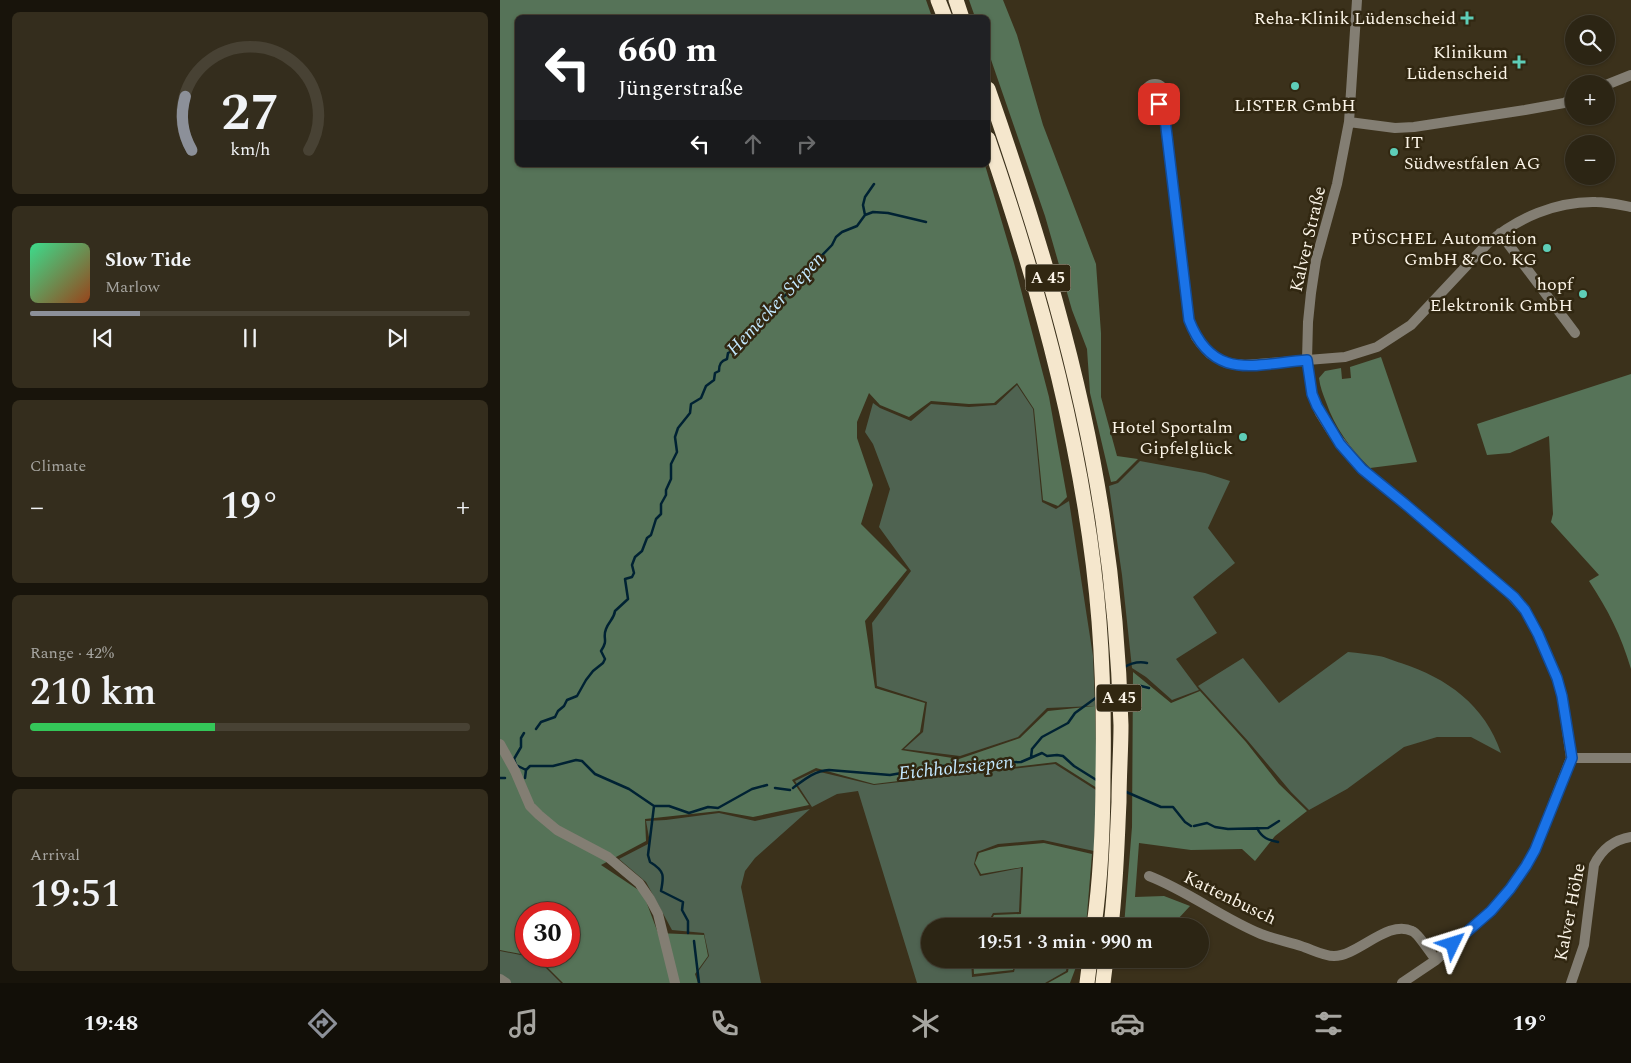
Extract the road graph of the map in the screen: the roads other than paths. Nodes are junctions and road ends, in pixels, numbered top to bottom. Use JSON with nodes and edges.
{"nodes":[{"id":1,"x":938,"y":0,"type":"edge"},
{"id":2,"x":956,"y":0,"type":"edge"},
{"id":3,"x":1357,"y":0,"type":"edge"},
{"id":4,"x":944,"y":15,"type":"edge"},
{"id":5,"x":961,"y":15,"type":"edge"},
{"id":6,"x":1631,"y":75,"type":"edge"},
{"id":7,"x":1615,"y":81,"type":"edge"},
{"id":8,"x":990,"y":95,"type":"edge"},
{"id":9,"x":1565,"y":102,"type":"edge"},
{"id":10,"x":1159,"y":104,"type":"dead end"},
{"id":11,"x":1349,"y":122,"type":"junction"},
{"id":12,"x":990,"y":146,"type":"edge"},
{"id":13,"x":1631,"y":207,"type":"edge"},
{"id":14,"x":1500,"y":233,"type":"junction"},
{"id":15,"x":1575,"y":333,"type":"dead end"},
{"id":16,"x":1307,"y":360,"type":"junction"},
{"id":17,"x":500,"y":744,"type":"edge"},
{"id":18,"x":1572,"y":758,"type":"junction"},
{"id":19,"x":1631,"y":758,"type":"edge"},
{"id":20,"x":1631,"y":837,"type":"edge"},
{"id":21,"x":1149,"y":876,"type":"dead end"},
{"id":22,"x":1095,"y":918,"type":"edge"},
{"id":23,"x":1112,"y":918,"type":"edge"},
{"id":24,"x":1436,"y":960,"type":"junction"},
{"id":25,"x":1089,"y":968,"type":"edge"},
{"id":26,"x":1105,"y":968,"type":"edge"},
{"id":27,"x":500,"y":979,"type":"edge"},
{"id":28,"x":506,"y":983,"type":"edge"},
{"id":29,"x":675,"y":983,"type":"edge"},
{"id":30,"x":1087,"y":983,"type":"edge"},
{"id":31,"x":1103,"y":983,"type":"edge"},
{"id":32,"x":1402,"y":983,"type":"edge"},
{"id":33,"x":1571,"y":983,"type":"edge"}],
"edges":[{"from":1,"to":4,"type":"highway"},
{"from":2,"to":5,"type":"highway"},
{"from":3,"to":11,"type":"street","name":"Kalver Straße"},
{"from":6,"to":7,"type":"street"},
{"from":8,"to":23,"type":"highway","number":"A 45"},
{"from":9,"to":11,"type":"street"},
{"from":10,"to":16,"type":"street"},
{"from":11,"to":16,"type":"street","name":"Kalver Straße"},
{"from":12,"to":22,"type":"highway","number":"A 45"},
{"from":13,"to":14,"type":"street"},
{"from":14,"to":15,"type":"street"},
{"from":14,"to":16,"type":"street"},
{"from":16,"to":18,"type":"street","name":"Kalver Straße"},
{"from":17,"to":29,"type":"street"},
{"from":18,"to":19,"type":"street"},
{"from":18,"to":24,"type":"street"},
{"from":20,"to":33,"type":"street","name":"Kalver Höhe"},
{"from":21,"to":24,"type":"street","name":"Kattenbusch"},
{"from":24,"to":32,"type":"street"},
{"from":25,"to":30,"type":"highway"},
{"from":26,"to":31,"type":"highway"},
{"from":27,"to":28,"type":"street"}]}
